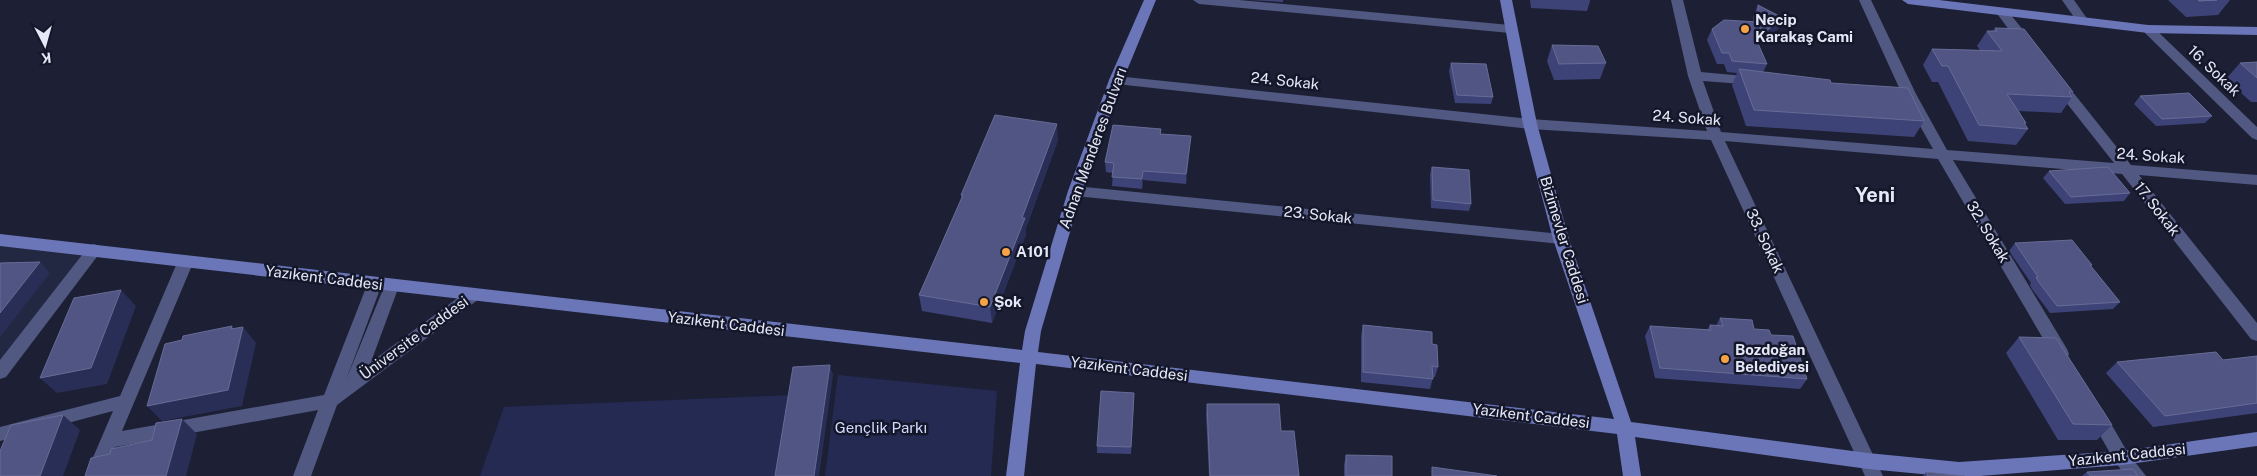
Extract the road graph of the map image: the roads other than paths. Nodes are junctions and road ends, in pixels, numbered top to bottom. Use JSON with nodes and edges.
{"nodes":[{"id":1,"x":1150,"y":0,"type":"edge"},
{"id":2,"x":1199,"y":0,"type":"edge"},
{"id":3,"x":1506,"y":0,"type":"edge"},
{"id":4,"x":1677,"y":0,"type":"edge"},
{"id":5,"x":1865,"y":0,"type":"edge"},
{"id":6,"x":1908,"y":0,"type":"edge"},
{"id":7,"x":2068,"y":0,"type":"edge"},
{"id":8,"x":2002,"y":12,"type":"junction"},
{"id":9,"x":2082,"y":20,"type":"junction"},
{"id":10,"x":1510,"y":29,"type":"junction"},
{"id":11,"x":2148,"y":29,"type":"junction"},
{"id":12,"x":2257,"y":31,"type":"edge"},
{"id":13,"x":2038,"y":57,"type":"edge"},
{"id":14,"x":2050,"y":72,"type":"edge"},
{"id":15,"x":1695,"y":76,"type":"junction"},
{"id":16,"x":1116,"y":80,"type":"junction"},
{"id":17,"x":1773,"y":82,"type":"edge"},
{"id":18,"x":1889,"y":92,"type":"edge"},
{"id":19,"x":1909,"y":94,"type":"junction"},
{"id":20,"x":1530,"y":124,"type":"junction"},
{"id":21,"x":1716,"y":136,"type":"junction"},
{"id":22,"x":2257,"y":136,"type":"edge"},
{"id":23,"x":1943,"y":156,"type":"junction"},
{"id":24,"x":2127,"y":171,"type":"junction"},
{"id":25,"x":2257,"y":180,"type":"edge"},
{"id":26,"x":1075,"y":191,"type":"junction"},
{"id":27,"x":1561,"y":239,"type":"junction"},
{"id":28,"x":0,"y":240,"type":"edge"},
{"id":29,"x":94,"y":250,"type":"junction"},
{"id":30,"x":185,"y":263,"type":"junction"},
{"id":31,"x":374,"y":284,"type":"junction"},
{"id":32,"x":391,"y":286,"type":"junction"},
{"id":33,"x":473,"y":295,"type":"junction"},
{"id":34,"x":2257,"y":335,"type":"edge"},
{"id":35,"x":1029,"y":358,"type":"junction"},
{"id":36,"x":2067,"y":365,"type":"edge"},
{"id":37,"x":0,"y":372,"type":"edge"},
{"id":38,"x":355,"y":382,"type":"junction"},
{"id":39,"x":2087,"y":399,"type":"edge"},
{"id":40,"x":126,"y":401,"type":"junction"},
{"id":41,"x":330,"y":401,"type":"junction"},
{"id":42,"x":1625,"y":428,"type":"junction"},
{"id":43,"x":0,"y":434,"type":"edge"},
{"id":44,"x":2257,"y":438,"type":"edge"},
{"id":45,"x":109,"y":441,"type":"junction"},
{"id":46,"x":2122,"y":458,"type":"junction"},
{"id":47,"x":1870,"y":468,"type":"edge"},
{"id":48,"x":94,"y":476,"type":"edge"},
{"id":49,"x":302,"y":476,"type":"edge"},
{"id":50,"x":1015,"y":476,"type":"edge"},
{"id":51,"x":1632,"y":476,"type":"edge"},
{"id":52,"x":2137,"y":476,"type":"edge"}],
"edges":[{"from":1,"to":16,"type":"street","name":"Adnan Menderes Bulvarı"},
{"from":2,"to":10,"type":"street"},
{"from":3,"to":10,"type":"street","name":"Bizimevler Caddesi"},
{"from":4,"to":15,"type":"street","name":"33. Sokak"},
{"from":5,"to":19,"type":"street","name":"32. Sokak"},
{"from":6,"to":8,"type":"street"},
{"from":7,"to":9,"type":"street"},
{"from":8,"to":9,"type":"street"},
{"from":8,"to":13,"type":"street"},
{"from":9,"to":11,"type":"street"},
{"from":10,"to":20,"type":"street","name":"Bizimevler Caddesi"},
{"from":11,"to":12,"type":"street"},
{"from":11,"to":22,"type":"street","name":"16. Sokak"},
{"from":14,"to":24,"type":"street","name":"17. Sokak"},
{"from":15,"to":17,"type":"street"},
{"from":15,"to":21,"type":"street","name":"33. Sokak"},
{"from":16,"to":20,"type":"street","name":"24. Sokak"},
{"from":16,"to":26,"type":"street","name":"Adnan Menderes Bulvarı"},
{"from":18,"to":19,"type":"street"},
{"from":19,"to":23,"type":"street","name":"32. Sokak"},
{"from":20,"to":21,"type":"street","name":"24. Sokak"},
{"from":20,"to":27,"type":"street","name":"Bizimevler Caddesi"},
{"from":21,"to":23,"type":"street","name":"24. Sokak"},
{"from":21,"to":47,"type":"street","name":"33. Sokak"},
{"from":23,"to":24,"type":"street","name":"24. Sokak"},
{"from":23,"to":36,"type":"street","name":"32. Sokak"},
{"from":24,"to":25,"type":"street","name":"24. Sokak"},
{"from":24,"to":34,"type":"street","name":"17. Sokak"},
{"from":26,"to":27,"type":"street","name":"23. Sokak"},
{"from":26,"to":35,"type":"street","name":"Adnan Menderes Bulvarı"},
{"from":27,"to":42,"type":"street","name":"Bizimevler Caddesi"},
{"from":28,"to":29,"type":"street","name":"Yazıkent Caddesi"},
{"from":29,"to":30,"type":"street","name":"Yazıkent Caddesi"},
{"from":29,"to":37,"type":"street"},
{"from":30,"to":31,"type":"street","name":"Yazıkent Caddesi"},
{"from":30,"to":40,"type":"street"},
{"from":31,"to":32,"type":"street","name":"Yazıkent Caddesi"},
{"from":31,"to":41,"type":"street","name":"Üniversite Caddesi"},
{"from":32,"to":33,"type":"street","name":"Yazıkent Caddesi"},
{"from":32,"to":38,"type":"street","name":"Üniversite Caddesi"},
{"from":33,"to":35,"type":"street","name":"Yazıkent Caddesi"},
{"from":33,"to":38,"type":"street","name":"Üniversite Caddesi"},
{"from":35,"to":42,"type":"street","name":"Yazıkent Caddesi"},
{"from":35,"to":50,"type":"street","name":"Adnan Menderes Bulvarı"},
{"from":38,"to":41,"type":"street","name":"Üniversite Caddesi"},
{"from":39,"to":46,"type":"street"},
{"from":40,"to":43,"type":"street"},
{"from":40,"to":45,"type":"street"},
{"from":41,"to":45,"type":"street"},
{"from":41,"to":49,"type":"street","name":"Üniversite Caddesi"},
{"from":42,"to":47,"type":"street","name":"Yazıkent Caddesi"},
{"from":42,"to":51,"type":"street","name":"Bizimevler Caddesi"},
{"from":44,"to":46,"type":"street","name":"Yazıkent Caddesi"},
{"from":45,"to":48,"type":"street"},
{"from":46,"to":47,"type":"street","name":"Yazıkent Caddesi"},
{"from":46,"to":52,"type":"street"}]}
